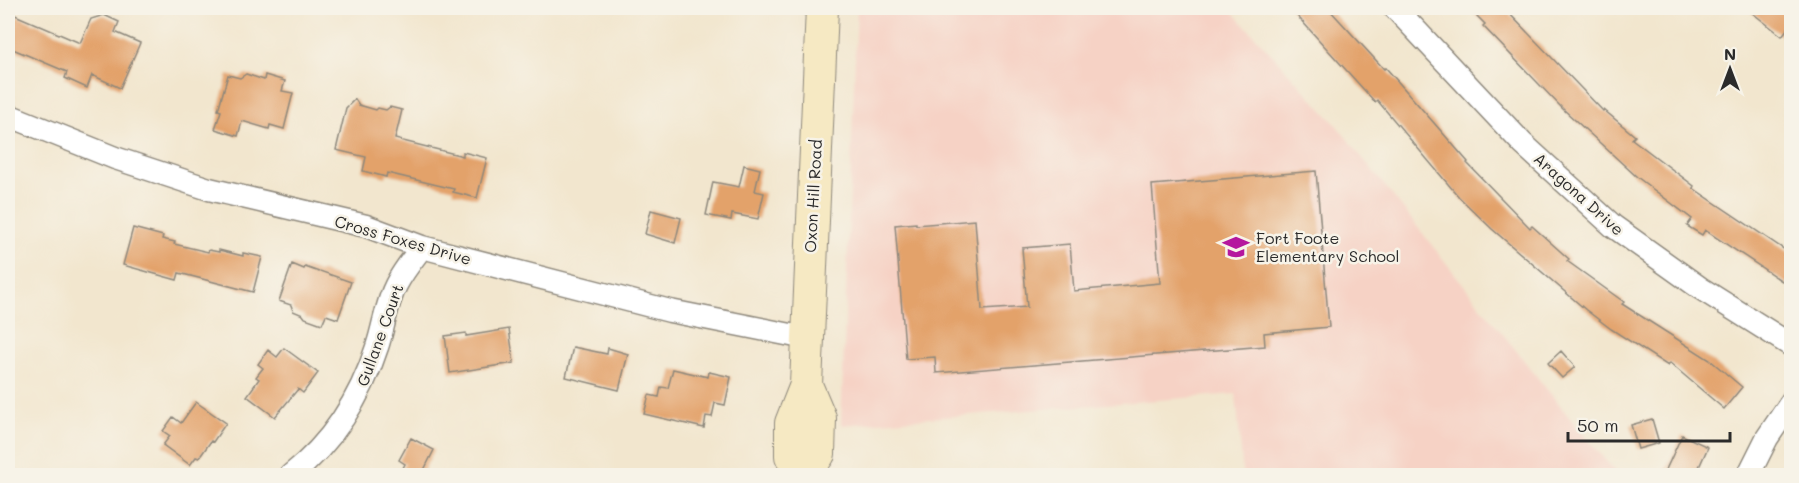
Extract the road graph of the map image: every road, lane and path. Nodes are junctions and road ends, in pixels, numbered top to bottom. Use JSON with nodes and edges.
{"nodes":[{"id":1,"x":822,"y":8,"type":"edge"},
{"id":2,"x":1395,"y":8,"type":"edge"},
{"id":3,"x":8,"y":115,"type":"edge"},
{"id":4,"x":422,"y":246,"type":"junction"},
{"id":5,"x":806,"y":338,"type":"junction"},
{"id":6,"x":1791,"y":346,"type":"edge"},
{"id":7,"x":1791,"y":401,"type":"edge"},
{"id":8,"x":291,"y":476,"type":"edge"},
{"id":9,"x":803,"y":476,"type":"edge"},
{"id":10,"x":1748,"y":476,"type":"edge"}],
"edges":[{"from":1,"to":5,"type":"main road","name":"Oxon Hill Road"},
{"from":2,"to":6,"type":"street","name":"Aragona Drive"},
{"from":3,"to":4,"type":"street","name":"Cross Foxes Drive"},
{"from":4,"to":5,"type":"street","name":"Cross Foxes Drive"},
{"from":4,"to":8,"type":"street","name":"Gullane Court"},
{"from":5,"to":9,"type":"main road","name":"Oxon Hill Road"},
{"from":7,"to":10,"type":"street"}]}
